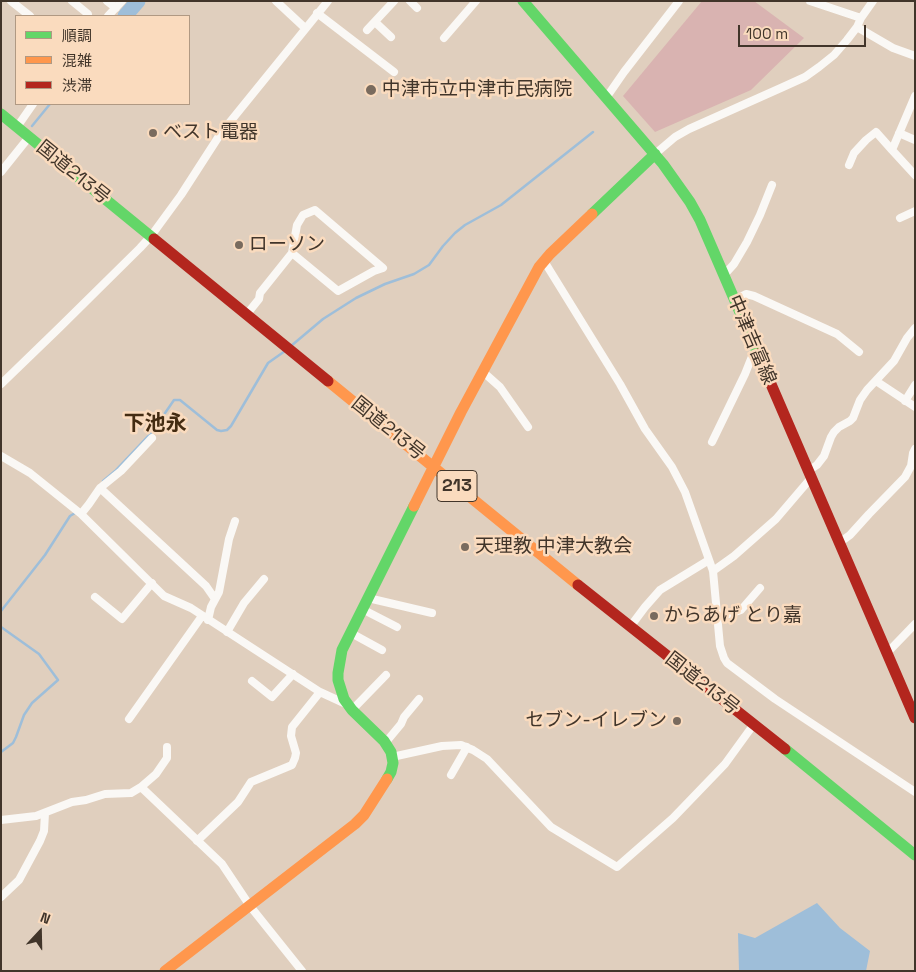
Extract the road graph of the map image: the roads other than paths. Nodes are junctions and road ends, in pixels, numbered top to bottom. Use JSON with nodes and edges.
{"nodes":[{"id":1,"x":11,"y":1,"type":"edge"},
{"id":2,"x":72,"y":1,"type":"edge"},
{"id":3,"x":107,"y":1,"type":"edge"},
{"id":4,"x":122,"y":1,"type":"edge"},
{"id":5,"x":276,"y":1,"type":"edge"},
{"id":6,"x":328,"y":1,"type":"edge"},
{"id":7,"x":394,"y":1,"type":"edge"},
{"id":8,"x":410,"y":1,"type":"edge"},
{"id":9,"x":476,"y":1,"type":"edge"},
{"id":10,"x":522,"y":1,"type":"edge"},
{"id":11,"x":680,"y":1,"type":"edge"},
{"id":12,"x":810,"y":1,"type":"edge"},
{"id":13,"x":841,"y":1,"type":"edge"},
{"id":14,"x":873,"y":1,"type":"edge"},
{"id":15,"x":116,"y":8,"type":"junction"},
{"id":16,"x":417,"y":8,"type":"dead end"},
{"id":17,"x":838,"y":10,"type":"junction"},
{"id":18,"x":317,"y":13,"type":"junction"},
{"id":19,"x":29,"y":15,"type":"edge"},
{"id":20,"x":88,"y":15,"type":"edge"},
{"id":21,"x":109,"y":15,"type":"edge"},
{"id":22,"x":861,"y":18,"type":"junction"},
{"id":23,"x":375,"y":22,"type":"junction"},
{"id":24,"x":857,"y":27,"type":"junction"},
{"id":25,"x":305,"y":28,"type":"junction"},
{"id":26,"x":367,"y":30,"type":"dead end"},
{"id":27,"x":391,"y":37,"type":"dead end"},
{"id":28,"x":444,"y":38,"type":"dead end"},
{"id":29,"x":915,"y":56,"type":"edge"},
{"id":30,"x":394,"y":72,"type":"dead end"},
{"id":31,"x":915,"y":97,"type":"edge"},
{"id":32,"x":606,"y":98,"type":"junction"},
{"id":33,"x":32,"y":105,"type":"edge"},
{"id":34,"x":1,"y":114,"type":"edge"},
{"id":35,"x":17,"y":127,"type":"junction"},
{"id":36,"x":899,"y":133,"type":"junction"},
{"id":37,"x":30,"y":137,"type":"junction"},
{"id":38,"x":915,"y":140,"type":"edge"},
{"id":39,"x":892,"y":150,"type":"junction"},
{"id":40,"x":655,"y":154,"type":"junction"},
{"id":41,"x":849,"y":165,"type":"dead end"},
{"id":42,"x":1,"y":172,"type":"edge"},
{"id":43,"x":915,"y":175,"type":"edge"},
{"id":44,"x":772,"y":186,"type":"dead end"},
{"id":45,"x":915,"y":211,"type":"edge"},
{"id":46,"x":900,"y":218,"type":"dead end"},
{"id":47,"x":150,"y":236,"type":"junction"},
{"id":48,"x":292,"y":253,"type":"junction"},
{"id":49,"x":544,"y":260,"type":"junction"},
{"id":50,"x":724,"y":275,"type":"junction"},
{"id":51,"x":734,"y":300,"type":"junction"},
{"id":52,"x":247,"y":314,"type":"junction"},
{"id":53,"x":915,"y":328,"type":"edge"},
{"id":54,"x":756,"y":349,"type":"junction"},
{"id":55,"x":859,"y":352,"type":"dead end"},
{"id":56,"x":482,"y":371,"type":"junction"},
{"id":57,"x":876,"y":381,"type":"junction"},
{"id":58,"x":1,"y":384,"type":"edge"},
{"id":59,"x":915,"y":385,"type":"edge"},
{"id":60,"x":905,"y":401,"type":"junction"},
{"id":61,"x":915,"y":407,"type":"edge"},
{"id":62,"x":528,"y":427,"type":"dead end"},
{"id":63,"x":152,"y":438,"type":"dead end"},
{"id":64,"x":712,"y":442,"type":"dead end"},
{"id":65,"x":915,"y":450,"type":"edge"},
{"id":66,"x":1,"y":456,"type":"edge"},
{"id":67,"x":434,"y":466,"type":"junction"},
{"id":68,"x":810,"y":475,"type":"junction"},
{"id":69,"x":100,"y":488,"type":"junction"},
{"id":70,"x":81,"y":514,"type":"junction"},
{"id":71,"x":235,"y":521,"type":"dead end"},
{"id":72,"x":839,"y":543,"type":"junction"},
{"id":73,"x":709,"y":560,"type":"junction"},
{"id":74,"x":713,"y":571,"type":"junction"},
{"id":75,"x":264,"y":578,"type":"dead end"},
{"id":76,"x":152,"y":583,"type":"junction"},
{"id":77,"x":760,"y":588,"type":"dead end"},
{"id":78,"x":95,"y":597,"type":"dead end"},
{"id":79,"x":368,"y":598,"type":"junction"},
{"id":80,"x":215,"y":599,"type":"junction"},
{"id":81,"x":362,"y":609,"type":"junction"},
{"id":82,"x":432,"y":613,"type":"dead end"},
{"id":83,"x":205,"y":618,"type":"junction"},
{"id":84,"x":717,"y":618,"type":"junction"},
{"id":85,"x":915,"y":624,"type":"edge"},
{"id":86,"x":397,"y":626,"type":"dead end"},
{"id":87,"x":630,"y":627,"type":"junction"},
{"id":88,"x":227,"y":632,"type":"junction"},
{"id":89,"x":351,"y":633,"type":"junction"},
{"id":90,"x":382,"y":650,"type":"dead end"},
{"id":91,"x":887,"y":653,"type":"junction"},
{"id":92,"x":293,"y":674,"type":"junction"},
{"id":93,"x":386,"y":675,"type":"dead end"},
{"id":94,"x":252,"y":681,"type":"dead end"},
{"id":95,"x":320,"y":692,"type":"junction"},
{"id":96,"x":419,"y":699,"type":"dead end"},
{"id":97,"x":349,"y":707,"type":"junction"},
{"id":98,"x":915,"y":718,"type":"edge"},
{"id":99,"x":128,"y":719,"type":"dead end"},
{"id":100,"x":754,"y":724,"type":"junction"},
{"id":101,"x":386,"y":742,"type":"junction"},
{"id":102,"x":168,"y":747,"type":"dead end"},
{"id":103,"x":467,"y":748,"type":"junction"},
{"id":104,"x":392,"y":757,"type":"junction"},
{"id":105,"x":451,"y":775,"type":"dead end"},
{"id":106,"x":141,"y":787,"type":"junction"},
{"id":107,"x":915,"y":792,"type":"edge"},
{"id":108,"x":45,"y":813,"type":"junction"},
{"id":109,"x":1,"y":820,"type":"edge"},
{"id":110,"x":197,"y":841,"type":"junction"},
{"id":111,"x":915,"y":855,"type":"edge"},
{"id":112,"x":1,"y":897,"type":"edge"},
{"id":113,"x":250,"y":906,"type":"junction"},
{"id":114,"x":166,"y":971,"type":"edge"},
{"id":115,"x":302,"y":971,"type":"edge"}],
"edges":[{"from":1,"to":19,"type":"street"},
{"from":2,"to":20,"type":"street"},
{"from":3,"to":15,"type":"street"},
{"from":4,"to":15,"type":"street"},
{"from":5,"to":25,"type":"street"},
{"from":6,"to":18,"type":"street"},
{"from":7,"to":23,"type":"street"},
{"from":8,"to":16,"type":"street"},
{"from":9,"to":28,"type":"street"},
{"from":10,"to":32,"type":"main road","name":"中津吉富線"},
{"from":11,"to":32,"type":"street"},
{"from":12,"to":17,"type":"street"},
{"from":13,"to":17,"type":"street"},
{"from":14,"to":22,"type":"street"},
{"from":15,"to":21,"type":"street"},
{"from":17,"to":22,"type":"street"},
{"from":18,"to":25,"type":"street"},
{"from":18,"to":30,"type":"street"},
{"from":22,"to":24,"type":"street"},
{"from":23,"to":26,"type":"street"},
{"from":23,"to":27,"type":"street"},
{"from":24,"to":29,"type":"street"},
{"from":24,"to":40,"type":"street"},
{"from":25,"to":47,"type":"street"},
{"from":31,"to":36,"type":"street"},
{"from":32,"to":40,"type":"main road","name":"中津吉富線"},
{"from":33,"to":35,"type":"street"},
{"from":34,"to":35,"type":"main road","name":"国道213号","number":"213"},
{"from":35,"to":37,"type":"main road","name":"国道213号","number":"213"},
{"from":36,"to":38,"type":"street"},
{"from":36,"to":39,"type":"street"},
{"from":37,"to":42,"type":"street"},
{"from":37,"to":47,"type":"main road","name":"国道213号","number":"213"},
{"from":39,"to":41,"type":"street"},
{"from":39,"to":43,"type":"street"},
{"from":40,"to":49,"type":"main road"},
{"from":40,"to":50,"type":"main road","name":"中津吉富線"},
{"from":44,"to":50,"type":"street"},
{"from":45,"to":46,"type":"street"},
{"from":47,"to":52,"type":"main road","name":"国道213号","number":"213"},
{"from":47,"to":58,"type":"street"},
{"from":48,"to":48,"type":"street"},
{"from":48,"to":52,"type":"street"},
{"from":49,"to":56,"type":"main road"},
{"from":49,"to":73,"type":"street"},
{"from":50,"to":51,"type":"main road","name":"中津吉富線"},
{"from":51,"to":54,"type":"main road","name":"中津吉富線"},
{"from":51,"to":55,"type":"street"},
{"from":52,"to":67,"type":"main road","name":"国道213号","number":"213"},
{"from":53,"to":57,"type":"street"},
{"from":54,"to":64,"type":"street"},
{"from":54,"to":68,"type":"main road","name":"中津吉富線"},
{"from":56,"to":62,"type":"street"},
{"from":56,"to":67,"type":"main road"},
{"from":57,"to":60,"type":"street"},
{"from":57,"to":68,"type":"street"},
{"from":59,"to":60,"type":"street"},
{"from":60,"to":61,"type":"street"},
{"from":63,"to":69,"type":"street"},
{"from":65,"to":72,"type":"street"},
{"from":66,"to":70,"type":"street"},
{"from":67,"to":79,"type":"main road"},
{"from":67,"to":87,"type":"main road","name":"国道213号","number":"213"},
{"from":68,"to":72,"type":"main road","name":"中津吉富線"},
{"from":68,"to":74,"type":"street"},
{"from":69,"to":70,"type":"street"},
{"from":69,"to":80,"type":"street"},
{"from":70,"to":76,"type":"street"},
{"from":71,"to":80,"type":"street"},
{"from":72,"to":91,"type":"main road","name":"中津吉富線"},
{"from":73,"to":74,"type":"street"},
{"from":73,"to":87,"type":"street"},
{"from":74,"to":84,"type":"street"},
{"from":75,"to":88,"type":"street"},
{"from":76,"to":78,"type":"street"},
{"from":76,"to":83,"type":"street"},
{"from":77,"to":84,"type":"street"},
{"from":79,"to":81,"type":"main road"},
{"from":79,"to":82,"type":"street"},
{"from":80,"to":83,"type":"street"},
{"from":81,"to":86,"type":"street"},
{"from":81,"to":89,"type":"main road"},
{"from":83,"to":88,"type":"street"},
{"from":83,"to":99,"type":"street"},
{"from":84,"to":107,"type":"street"},
{"from":85,"to":91,"type":"street"},
{"from":87,"to":100,"type":"main road","name":"国道213号","number":"213"},
{"from":88,"to":92,"type":"street"},
{"from":89,"to":90,"type":"street"},
{"from":89,"to":97,"type":"main road"},
{"from":91,"to":98,"type":"main road","name":"中津吉富線"},
{"from":92,"to":94,"type":"street"},
{"from":92,"to":95,"type":"street"},
{"from":93,"to":97,"type":"street"},
{"from":95,"to":97,"type":"street"},
{"from":95,"to":110,"type":"street"},
{"from":96,"to":101,"type":"street"},
{"from":97,"to":101,"type":"main road"},
{"from":100,"to":103,"type":"street"},
{"from":100,"to":111,"type":"main road","name":"国道213号","number":"213"},
{"from":101,"to":104,"type":"main road"},
{"from":102,"to":106,"type":"street"},
{"from":103,"to":104,"type":"street"},
{"from":103,"to":105,"type":"street"},
{"from":104,"to":113,"type":"main road"},
{"from":106,"to":108,"type":"street"},
{"from":106,"to":110,"type":"street"},
{"from":108,"to":109,"type":"street"},
{"from":108,"to":112,"type":"street"},
{"from":110,"to":113,"type":"street"},
{"from":113,"to":114,"type":"main road"},
{"from":113,"to":115,"type":"street"}]}
